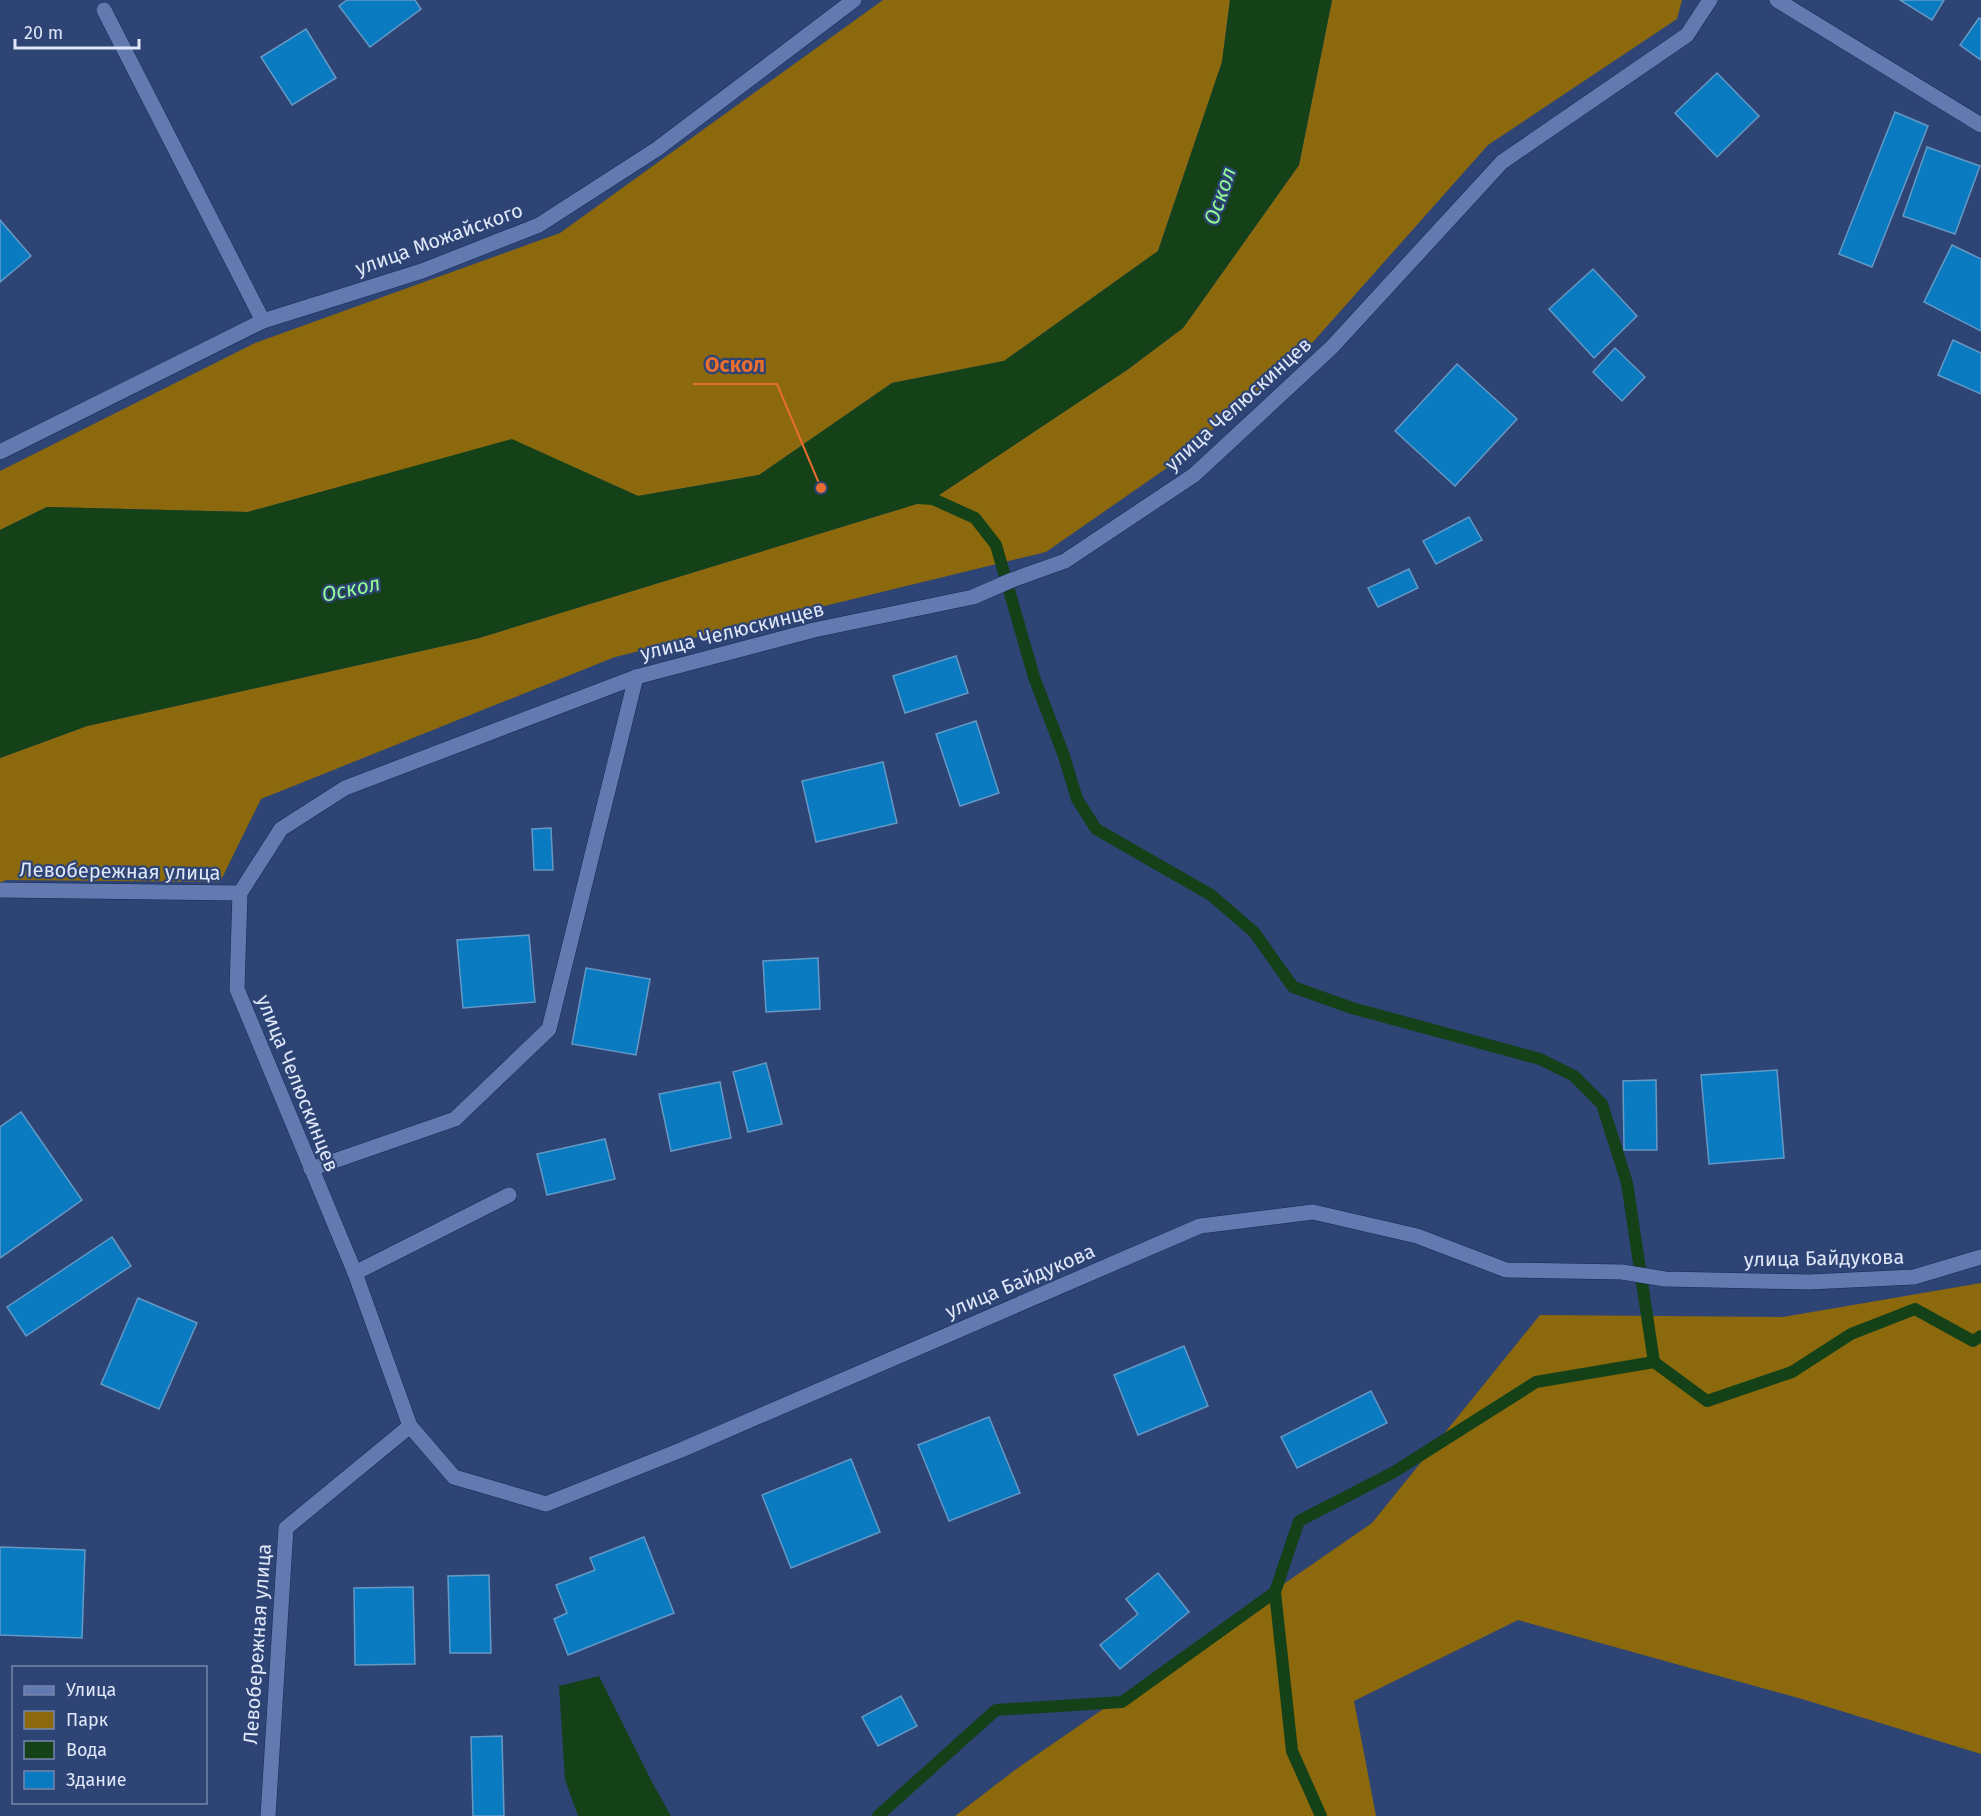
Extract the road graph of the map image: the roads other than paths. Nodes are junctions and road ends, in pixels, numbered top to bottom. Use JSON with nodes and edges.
{"nodes":[{"id":1,"x":854,"y":0,"type":"edge"},
{"id":2,"x":1710,"y":0,"type":"edge"},
{"id":3,"x":1777,"y":0,"type":"edge"},
{"id":4,"x":104,"y":10,"type":"dead end"},
{"id":5,"x":1981,"y":125,"type":"edge"},
{"id":6,"x":263,"y":321,"type":"junction"},
{"id":7,"x":0,"y":452,"type":"edge"},
{"id":8,"x":636,"y":677,"type":"junction"},
{"id":9,"x":0,"y":890,"type":"edge"},
{"id":10,"x":240,"y":893,"type":"junction"},
{"id":11,"x":311,"y":1168,"type":"junction"},
{"id":12,"x":509,"y":1195,"type":"dead end"},
{"id":13,"x":1981,"y":1257,"type":"edge"},
{"id":14,"x":355,"y":1273,"type":"junction"},
{"id":15,"x":410,"y":1426,"type":"junction"},
{"id":16,"x":454,"y":1477,"type":"joint"},
{"id":17,"x":268,"y":1816,"type":"edge"}],
"edges":[{"from":1,"to":6,"type":"street","name":"улица Можайского"},
{"from":2,"to":8,"type":"street","name":"улица Челюскинцев"},
{"from":3,"to":5,"type":"street"},
{"from":4,"to":6,"type":"street"},
{"from":6,"to":7,"type":"street","name":"улица Можайского"},
{"from":8,"to":10,"type":"street","name":"улица Челюскинцев"},
{"from":8,"to":11,"type":"street"},
{"from":9,"to":10,"type":"street","name":"Левобережная улица"},
{"from":10,"to":11,"type":"street","name":"улица Челюскинцев"},
{"from":11,"to":14,"type":"street","name":"улица Челюскинцев"},
{"from":12,"to":14,"type":"street"},
{"from":13,"to":16,"type":"street","name":"улица Байдукова"},
{"from":14,"to":15,"type":"street","name":"улица Челюскинцев"},
{"from":15,"to":16,"type":"street","name":"улица Челюскинцев"},
{"from":15,"to":17,"type":"street","name":"Левобережная улица"}]}
